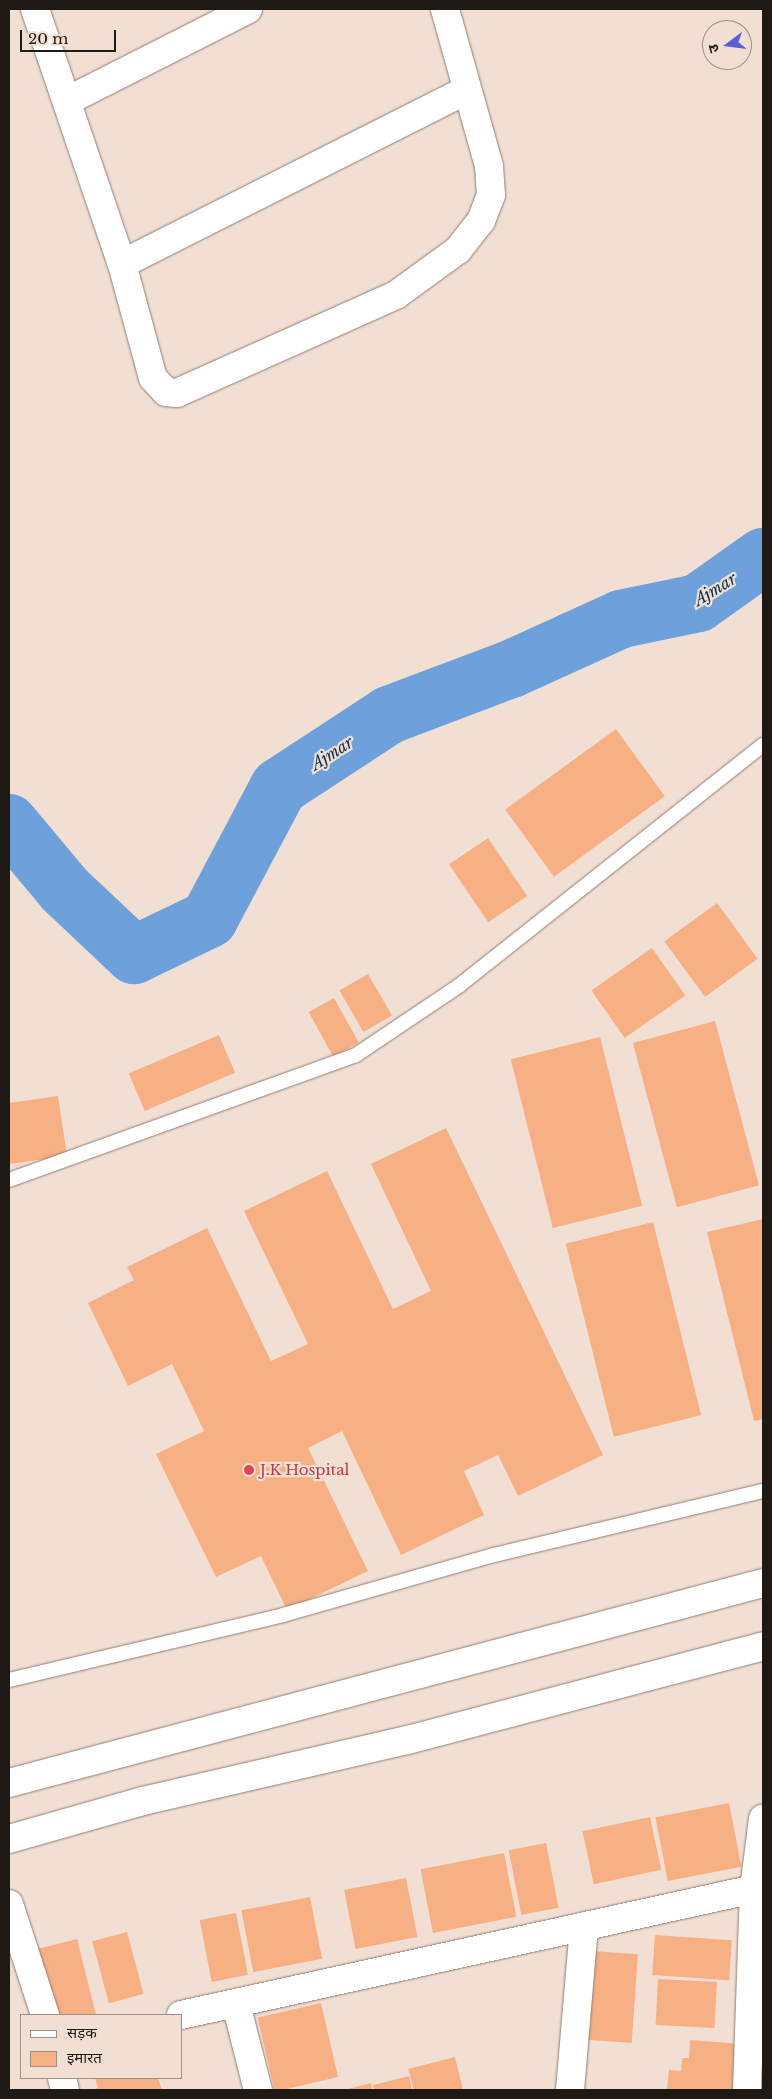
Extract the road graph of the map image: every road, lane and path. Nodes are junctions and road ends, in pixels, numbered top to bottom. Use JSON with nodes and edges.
{"nodes":[{"id":1,"x":35,"y":9,"type":"edge"},
{"id":2,"x":248,"y":9,"type":"edge"},
{"id":3,"x":445,"y":9,"type":"edge"},
{"id":4,"x":467,"y":90,"type":"junction"},
{"id":5,"x":67,"y":100,"type":"junction"},
{"id":6,"x":122,"y":264,"type":"junction"},
{"id":7,"x":763,"y":745,"type":"edge"},
{"id":8,"x":9,"y":1180,"type":"edge"},
{"id":9,"x":763,"y":1491,"type":"edge"},
{"id":10,"x":763,"y":1583,"type":"edge"},
{"id":11,"x":763,"y":1646,"type":"edge"},
{"id":12,"x":9,"y":1680,"type":"edge"},
{"id":13,"x":9,"y":1783,"type":"edge"},
{"id":14,"x":763,"y":1819,"type":"edge"},
{"id":15,"x":9,"y":1839,"type":"edge"},
{"id":16,"x":754,"y":1889,"type":"junction"},
{"id":17,"x":9,"y":1904,"type":"edge"},
{"id":18,"x":584,"y":1927,"type":"junction"},
{"id":19,"x":236,"y":2004,"type":"junction"},
{"id":20,"x":45,"y":2014,"type":"edge"},
{"id":21,"x":182,"y":2016,"type":"edge"},
{"id":22,"x":258,"y":2090,"type":"edge"},
{"id":23,"x":570,"y":2090,"type":"edge"},
{"id":24,"x":747,"y":2090,"type":"edge"}],
"edges":[{"from":1,"to":5,"type":"street"},
{"from":2,"to":5,"type":"street"},
{"from":3,"to":4,"type":"street"},
{"from":4,"to":6,"type":"street"},
{"from":4,"to":6,"type":"street"},
{"from":5,"to":6,"type":"street"},
{"from":7,"to":8,"type":"lane"},
{"from":9,"to":12,"type":"lane"},
{"from":10,"to":13,"type":"street"},
{"from":11,"to":15,"type":"street"},
{"from":14,"to":16,"type":"street"},
{"from":16,"to":18,"type":"street"},
{"from":16,"to":24,"type":"street"},
{"from":17,"to":20,"type":"street"},
{"from":18,"to":19,"type":"street"},
{"from":18,"to":23,"type":"street"},
{"from":19,"to":21,"type":"street"},
{"from":19,"to":22,"type":"street"}]}
